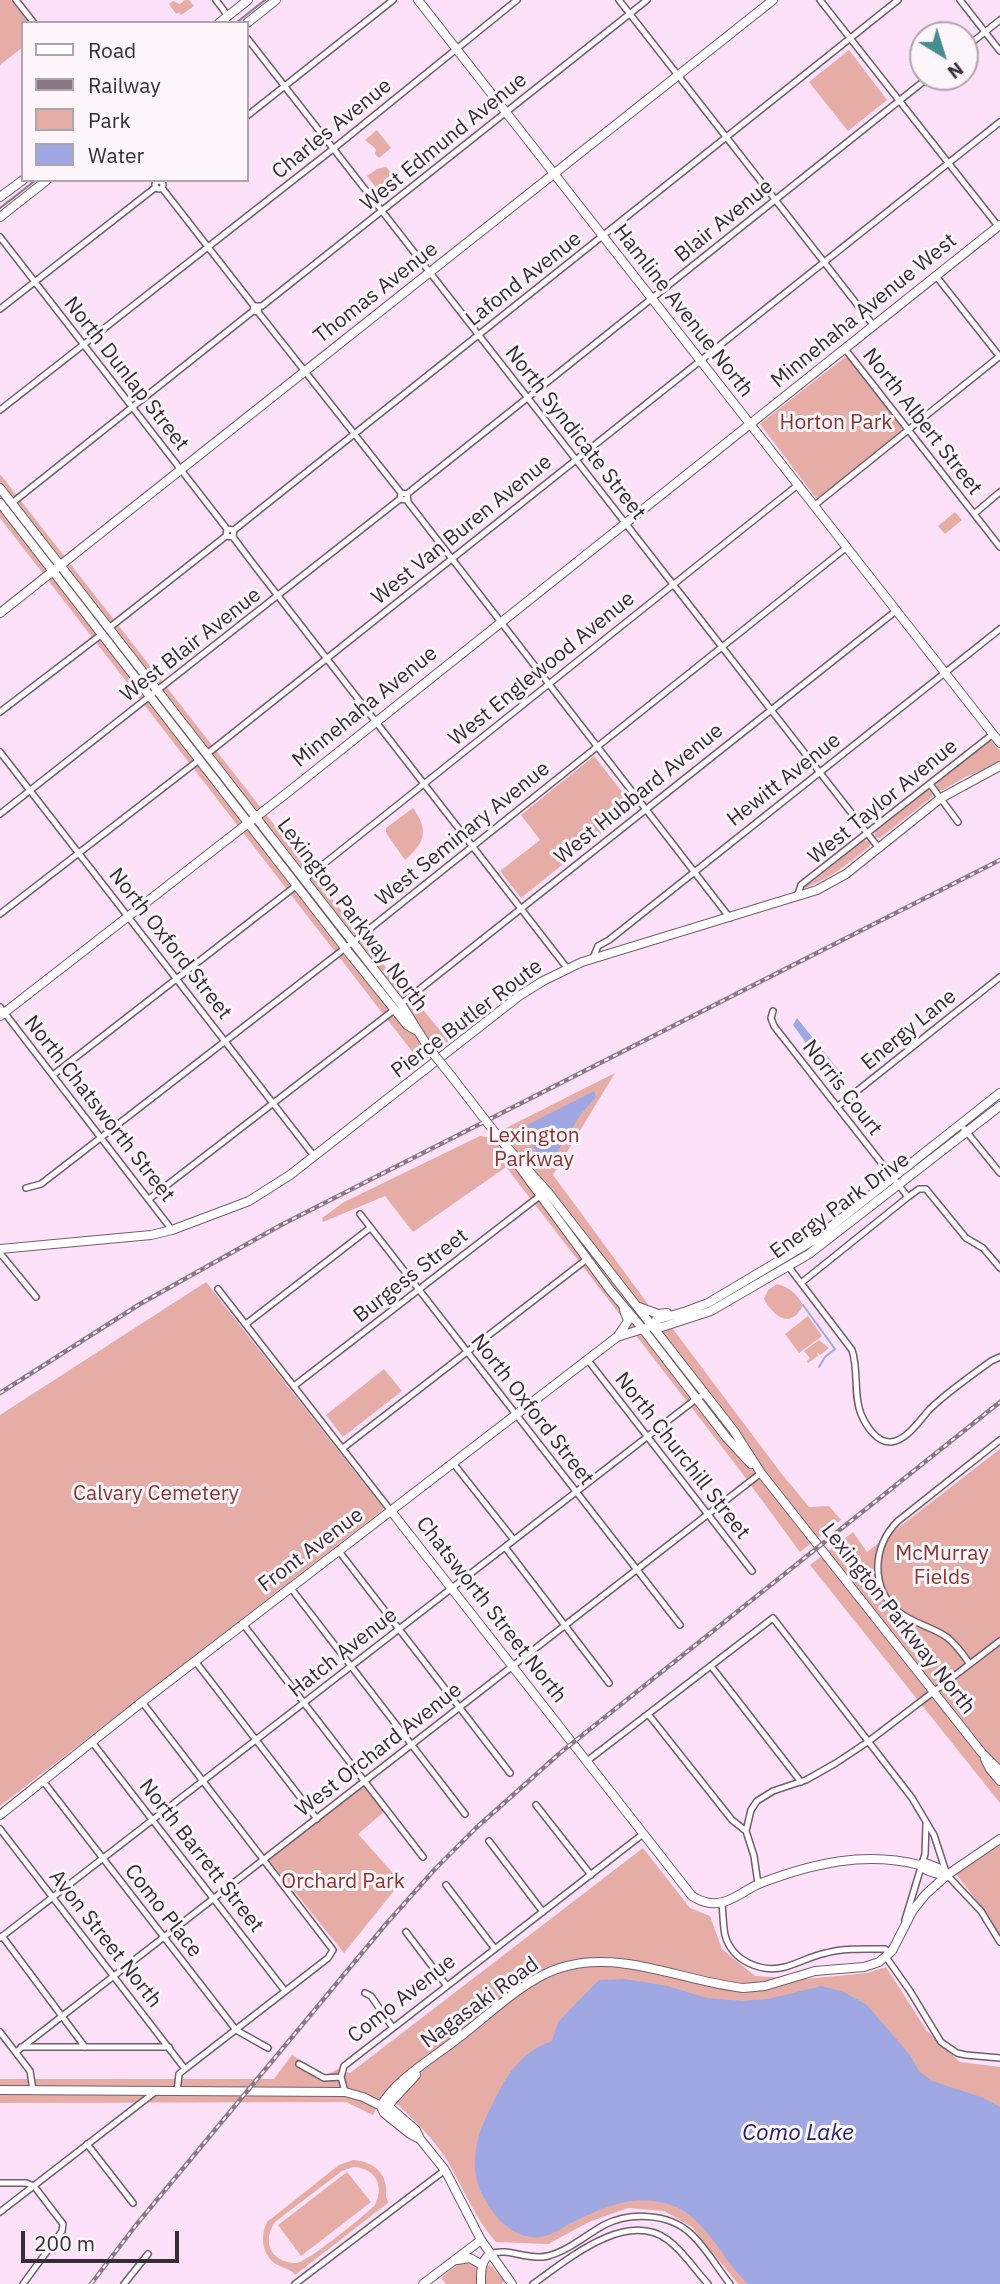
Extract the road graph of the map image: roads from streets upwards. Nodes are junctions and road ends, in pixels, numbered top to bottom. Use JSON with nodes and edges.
{"nodes":[{"id":1,"x":16,"y":0,"type":"edge"},
{"id":2,"x":216,"y":0,"type":"edge"},
{"id":3,"x":248,"y":0,"type":"edge"},
{"id":4,"x":276,"y":0,"type":"edge"},
{"id":5,"x":393,"y":0,"type":"edge"},
{"id":6,"x":418,"y":0,"type":"edge"},
{"id":7,"x":517,"y":0,"type":"edge"},
{"id":8,"x":619,"y":0,"type":"edge"},
{"id":9,"x":647,"y":0,"type":"edge"},
{"id":10,"x":773,"y":0,"type":"edge"},
{"id":11,"x":820,"y":0,"type":"edge"},
{"id":12,"x":898,"y":0,"type":"edge"},
{"id":13,"x":960,"y":0,"type":"edge"},
{"id":14,"x":630,"y":14,"type":"junction"},
{"id":15,"x":228,"y":16,"type":"junction"},
{"id":16,"x":1000,"y":20,"type":"edge"},
{"id":17,"x":32,"y":21,"type":"edge"},
{"id":18,"x":222,"y":21,"type":"edge"},
{"id":19,"x":248,"y":22,"type":"edge"},
{"id":20,"x":986,"y":32,"type":"junction"},
{"id":21,"x":979,"y":37,"type":"edge"},
{"id":22,"x":850,"y":38,"type":"junction"},
{"id":23,"x":248,"y":39,"type":"edge"},
{"id":24,"x":455,"y":49,"type":"junction"},
{"id":25,"x":1000,"y":51,"type":"edge"},
{"id":26,"x":678,"y":76,"type":"junction"},
{"id":27,"x":284,"y":86,"type":"junction"},
{"id":28,"x":912,"y":91,"type":"edge"},
{"id":29,"x":899,"y":101,"type":"junction"},
{"id":30,"x":506,"y":113,"type":"junction"},
{"id":31,"x":248,"y":115,"type":"edge"},
{"id":32,"x":1000,"y":122,"type":"edge"},
{"id":33,"x":726,"y":138,"type":"junction"},
{"id":34,"x":333,"y":149,"type":"junction"},
{"id":35,"x":948,"y":163,"type":"junction"},
{"id":36,"x":554,"y":175,"type":"junction"},
{"id":37,"x":21,"y":181,"type":"edge"},
{"id":38,"x":44,"y":182,"type":"edge"},
{"id":39,"x":160,"y":183,"type":"edge"},
{"id":40,"x":0,"y":197,"type":"edge"},
{"id":41,"x":775,"y":200,"type":"junction"},
{"id":42,"x":382,"y":211,"type":"junction"},
{"id":43,"x":0,"y":217,"type":"edge"},
{"id":44,"x":999,"y":225,"type":"edge"},
{"id":45,"x":0,"y":237,"type":"edge"},
{"id":46,"x":603,"y":237,"type":"junction"},
{"id":47,"x":207,"y":247,"type":"junction"},
{"id":48,"x":824,"y":263,"type":"junction"},
{"id":49,"x":430,"y":273,"type":"junction"},
{"id":50,"x":936,"y":276,"type":"junction"},
{"id":51,"x":33,"y":282,"type":"junction"},
{"id":52,"x":651,"y":299,"type":"junction"},
{"id":53,"x":0,"y":309,"type":"edge"},
{"id":54,"x":256,"y":309,"type":"junction"},
{"id":55,"x":874,"y":326,"type":"junction"},
{"id":56,"x":479,"y":335,"type":"junction"},
{"id":57,"x":82,"y":344,"type":"junction"},
{"id":58,"x":845,"y":349,"type":"junction"},
{"id":59,"x":1000,"y":356,"type":"edge"},
{"id":60,"x":700,"y":361,"type":"junction"},
{"id":61,"x":306,"y":372,"type":"junction"},
{"id":62,"x":527,"y":398,"type":"junction"},
{"id":63,"x":132,"y":407,"type":"junction"},
{"id":64,"x":0,"y":410,"type":"edge"},
{"id":65,"x":750,"y":424,"type":"junction"},
{"id":66,"x":908,"y":430,"type":"junction"},
{"id":67,"x":354,"y":434,"type":"junction"},
{"id":68,"x":576,"y":460,"type":"junction"},
{"id":69,"x":181,"y":470,"type":"junction"},
{"id":70,"x":799,"y":484,"type":"junction"},
{"id":71,"x":0,"y":488,"type":"edge"},
{"id":72,"x":1000,"y":492,"type":"edge"},
{"id":73,"x":404,"y":496,"type":"junction"},
{"id":74,"x":12,"y":503,"type":"junction"},
{"id":75,"x":815,"y":505,"type":"junction"},
{"id":76,"x":1,"y":508,"type":"edge"},
{"id":77,"x":974,"y":513,"type":"junction"},
{"id":78,"x":625,"y":523,"type":"junction"},
{"id":79,"x":230,"y":533,"type":"junction"},
{"id":80,"x":848,"y":547,"type":"junction"},
{"id":81,"x":1000,"y":547,"type":"edge"},
{"id":82,"x":452,"y":559,"type":"junction"},
{"id":83,"x":57,"y":568,"type":"junction"},
{"id":84,"x":673,"y":584,"type":"junction"},
{"id":85,"x":279,"y":595,"type":"junction"},
{"id":86,"x":897,"y":610,"type":"junction"},
{"id":87,"x":0,"y":613,"type":"edge"},
{"id":88,"x":501,"y":621,"type":"junction"},
{"id":89,"x":1000,"y":629,"type":"edge"},
{"id":90,"x":105,"y":631,"type":"junction"},
{"id":91,"x":722,"y":647,"type":"junction"},
{"id":92,"x":327,"y":658,"type":"junction"},
{"id":93,"x":946,"y":672,"type":"junction"},
{"id":94,"x":549,"y":684,"type":"junction"},
{"id":95,"x":154,"y":694,"type":"junction"},
{"id":96,"x":771,"y":709,"type":"junction"},
{"id":97,"x":0,"y":712,"type":"edge"},
{"id":98,"x":376,"y":720,"type":"junction"},
{"id":99,"x":993,"y":734,"type":"junction"},
{"id":100,"x":1000,"y":743,"type":"edge"},
{"id":101,"x":597,"y":746,"type":"junction"},
{"id":102,"x":0,"y":752,"type":"edge"},
{"id":103,"x":203,"y":757,"type":"junction"},
{"id":104,"x":1000,"y":766,"type":"edge"},
{"id":105,"x":819,"y":772,"type":"junction"},
{"id":106,"x":1000,"y":773,"type":"edge"},
{"id":107,"x":989,"y":774,"type":"junction"},
{"id":108,"x":425,"y":783,"type":"junction"},
{"id":109,"x":930,"y":784,"type":"junction"},
{"id":110,"x":30,"y":791,"type":"junction"},
{"id":111,"x":941,"y":798,"type":"junction"},
{"id":112,"x":646,"y":809,"type":"junction"},
{"id":113,"x":0,"y":814,"type":"edge"},
{"id":114,"x":252,"y":820,"type":"junction"},
{"id":115,"x":958,"y":822,"type":"dead end"},
{"id":116,"x":867,"y":834,"type":"junction"},
{"id":117,"x":473,"y":845,"type":"junction"},
{"id":118,"x":878,"y":847,"type":"junction"},
{"id":119,"x":79,"y":853,"type":"junction"},
{"id":120,"x":694,"y":870,"type":"junction"},
{"id":121,"x":301,"y":882,"type":"junction"},
{"id":122,"x":797,"y":897,"type":"junction"},
{"id":123,"x":522,"y":907,"type":"junction"},
{"id":124,"x":0,"y":914,"type":"edge"},
{"id":125,"x":128,"y":916,"type":"junction"},
{"id":126,"x":730,"y":918,"type":"junction"},
{"id":127,"x":353,"y":942,"type":"junction"},
{"id":128,"x":346,"y":948,"type":"junction"},
{"id":129,"x":593,"y":958,"type":"junction"},
{"id":130,"x":567,"y":968,"type":"junction"},
{"id":131,"x":1000,"y":977,"type":"edge"},
{"id":132,"x":177,"y":978,"type":"junction"},
{"id":133,"x":398,"y":1007,"type":"junction"},
{"id":134,"x":773,"y":1011,"type":"dead end"},
{"id":135,"x":2,"y":1012,"type":"edge"},
{"id":136,"x":226,"y":1041,"type":"junction"},
{"id":137,"x":53,"y":1075,"type":"junction"},
{"id":138,"x":1000,"y":1093,"type":"edge"},
{"id":139,"x":274,"y":1103,"type":"junction"},
{"id":140,"x":1000,"y":1105,"type":"edge"},
{"id":141,"x":837,"y":1107,"type":"junction"},
{"id":142,"x":964,"y":1128,"type":"junction"},
{"id":143,"x":101,"y":1138,"type":"junction"},
{"id":144,"x":314,"y":1156,"type":"junction"},
{"id":145,"x":1000,"y":1173,"type":"edge"},
{"id":146,"x":896,"y":1182,"type":"junction"},
{"id":147,"x":26,"y":1188,"type":"dead end"},
{"id":148,"x":543,"y":1194,"type":"junction"},
{"id":149,"x":908,"y":1197,"type":"junction"},
{"id":150,"x":149,"y":1199,"type":"junction"},
{"id":151,"x":360,"y":1214,"type":"dead end"},
{"id":152,"x":370,"y":1228,"type":"junction"},
{"id":153,"x":173,"y":1230,"type":"junction"},
{"id":154,"x":0,"y":1251,"type":"edge"},
{"id":155,"x":587,"y":1259,"type":"junction"},
{"id":156,"x":785,"y":1263,"type":"junction"},
{"id":157,"x":1000,"y":1268,"type":"edge"},
{"id":158,"x":801,"y":1283,"type":"junction"},
{"id":159,"x":218,"y":1289,"type":"dead end"},
{"id":160,"x":419,"y":1289,"type":"junction"},
{"id":161,"x":36,"y":1297,"type":"dead end"},
{"id":162,"x":622,"y":1304,"type":"junction"},
{"id":163,"x":636,"y":1305,"type":"junction"},
{"id":164,"x":684,"y":1312,"type":"junction"},
{"id":165,"x":246,"y":1324,"type":"junction"},
{"id":166,"x":652,"y":1326,"type":"junction"},
{"id":167,"x":642,"y":1328,"type":"junction"},
{"id":168,"x":617,"y":1337,"type":"junction"},
{"id":169,"x":467,"y":1352,"type":"junction"},
{"id":170,"x":1000,"y":1357,"type":"edge"},
{"id":171,"x":587,"y":1359,"type":"junction"},
{"id":172,"x":294,"y":1386,"type":"junction"},
{"id":173,"x":705,"y":1394,"type":"junction"},
{"id":174,"x":696,"y":1399,"type":"junction"},
{"id":175,"x":516,"y":1415,"type":"junction"},
{"id":176,"x":647,"y":1437,"type":"junction"},
{"id":177,"x":1000,"y":1440,"type":"edge"},
{"id":178,"x":343,"y":1448,"type":"junction"},
{"id":179,"x":453,"y":1464,"type":"junction"},
{"id":180,"x":761,"y":1473,"type":"junction"},
{"id":181,"x":576,"y":1492,"type":"junction"},
{"id":182,"x":391,"y":1511,"type":"junction"},
{"id":183,"x":708,"y":1514,"type":"junction"},
{"id":184,"x":514,"y":1540,"type":"junction"},
{"id":185,"x":505,"y":1547,"type":"junction"},
{"id":186,"x":338,"y":1550,"type":"junction"},
{"id":187,"x":637,"y":1570,"type":"junction"},
{"id":188,"x":752,"y":1571,"type":"dead end"},
{"id":189,"x":290,"y":1587,"type":"junction"},
{"id":190,"x":452,"y":1588,"type":"junction"},
{"id":191,"x":243,"y":1624,"type":"junction"},
{"id":192,"x":680,"y":1625,"type":"dead end"},
{"id":193,"x":565,"y":1626,"type":"junction"},
{"id":194,"x":399,"y":1629,"type":"junction"},
{"id":195,"x":1000,"y":1641,"type":"edge"},
{"id":196,"x":195,"y":1661,"type":"junction"},
{"id":197,"x":969,"y":1663,"type":"junction"},
{"id":198,"x":710,"y":1666,"type":"junction"},
{"id":199,"x":351,"y":1667,"type":"junction"},
{"id":200,"x":512,"y":1667,"type":"junction"},
{"id":201,"x":609,"y":1683,"type":"dead end"},
{"id":202,"x":936,"y":1688,"type":"junction"},
{"id":203,"x":142,"y":1702,"type":"junction"},
{"id":204,"x":304,"y":1703,"type":"junction"},
{"id":205,"x":460,"y":1707,"type":"junction"},
{"id":206,"x":648,"y":1713,"type":"junction"},
{"id":207,"x":256,"y":1741,"type":"junction"},
{"id":208,"x":869,"y":1741,"type":"junction"},
{"id":209,"x":92,"y":1742,"type":"junction"},
{"id":210,"x":412,"y":1744,"type":"junction"},
{"id":211,"x":982,"y":1753,"type":"junction"},
{"id":212,"x":587,"y":1761,"type":"junction"},
{"id":213,"x":1000,"y":1771,"type":"edge"},
{"id":214,"x":510,"y":1773,"type":"dead end"},
{"id":215,"x":43,"y":1781,"type":"junction"},
{"id":216,"x":1000,"y":1781,"type":"edge"},
{"id":217,"x":203,"y":1782,"type":"junction"},
{"id":218,"x":365,"y":1782,"type":"junction"},
{"id":219,"x":801,"y":1782,"type":"junction"},
{"id":220,"x":536,"y":1805,"type":"dead end"},
{"id":221,"x":465,"y":1814,"type":"dead end"},
{"id":222,"x":0,"y":1815,"type":"edge"},
{"id":223,"x":317,"y":1819,"type":"junction"},
{"id":224,"x":154,"y":1820,"type":"junction"},
{"id":225,"x":926,"y":1824,"type":"junction"},
{"id":226,"x":0,"y":1829,"type":"edge"},
{"id":227,"x":746,"y":1831,"type":"junction"},
{"id":228,"x":643,"y":1835,"type":"junction"},
{"id":229,"x":1000,"y":1839,"type":"edge"},
{"id":230,"x":489,"y":1841,"type":"dead end"},
{"id":231,"x":423,"y":1857,"type":"dead end"},
{"id":232,"x":103,"y":1859,"type":"junction"},
{"id":233,"x":264,"y":1860,"type":"junction"},
{"id":234,"x":920,"y":1865,"type":"junction"},
{"id":235,"x":591,"y":1875,"type":"junction"},
{"id":236,"x":947,"y":1875,"type":"junction"},
{"id":237,"x":758,"y":1884,"type":"junction"},
{"id":238,"x":446,"y":1885,"type":"dead end"},
{"id":239,"x":53,"y":1897,"type":"junction"},
{"id":240,"x":214,"y":1898,"type":"junction"},
{"id":241,"x":722,"y":1903,"type":"junction"},
{"id":242,"x":542,"y":1912,"type":"junction"},
{"id":243,"x":903,"y":1930,"type":"junction"},
{"id":244,"x":405,"y":1932,"type":"dead end"},
{"id":245,"x":1,"y":1936,"type":"edge"},
{"id":246,"x":164,"y":1937,"type":"junction"},
{"id":247,"x":1000,"y":1942,"type":"edge"},
{"id":248,"x":495,"y":1949,"type":"junction"},
{"id":249,"x":888,"y":1955,"type":"junction"},
{"id":250,"x":113,"y":1976,"type":"junction"},
{"id":251,"x":447,"y":1986,"type":"junction"},
{"id":252,"x":285,"y":1991,"type":"junction"},
{"id":253,"x":365,"y":1993,"type":"dead end"},
{"id":254,"x":63,"y":2014,"type":"junction"},
{"id":255,"x":393,"y":2028,"type":"junction"},
{"id":256,"x":236,"y":2030,"type":"junction"},
{"id":257,"x":0,"y":2032,"type":"edge"},
{"id":258,"x":21,"y":2047,"type":"junction"},
{"id":259,"x":85,"y":2047,"type":"junction"},
{"id":260,"x":169,"y":2047,"type":"junction"},
{"id":261,"x":268,"y":2048,"type":"dead end"},
{"id":262,"x":16,"y":2052,"type":"junction"},
{"id":263,"x":1000,"y":2058,"type":"edge"},
{"id":264,"x":299,"y":2064,"type":"dead end"},
{"id":265,"x":422,"y":2067,"type":"junction"},
{"id":266,"x":185,"y":2069,"type":"junction"},
{"id":267,"x":341,"y":2077,"type":"junction"},
{"id":268,"x":403,"y":2089,"type":"junction"},
{"id":269,"x":0,"y":2090,"type":"edge"},
{"id":270,"x":33,"y":2090,"type":"junction"},
{"id":271,"x":155,"y":2092,"type":"junction"},
{"id":272,"x":177,"y":2092,"type":"junction"},
{"id":273,"x":345,"y":2092,"type":"junction"},
{"id":274,"x":384,"y":2108,"type":"junction"},
{"id":275,"x":402,"y":2117,"type":"junction"},
{"id":276,"x":420,"y":2139,"type":"junction"},
{"id":277,"x":87,"y":2144,"type":"junction"},
{"id":278,"x":445,"y":2170,"type":"junction"},
{"id":279,"x":0,"y":2183,"type":"edge"},
{"id":280,"x":34,"y":2186,"type":"junction"},
{"id":281,"x":133,"y":2203,"type":"dead end"},
{"id":282,"x":0,"y":2212,"type":"edge"},
{"id":283,"x":481,"y":2239,"type":"junction"},
{"id":284,"x":148,"y":2254,"type":"dead end"},
{"id":285,"x":490,"y":2254,"type":"junction"},
{"id":286,"x":454,"y":2260,"type":"junction"},
{"id":287,"x":482,"y":2264,"type":"junction"},
{"id":288,"x":23,"y":2284,"type":"edge"},
{"id":289,"x":124,"y":2284,"type":"edge"},
{"id":290,"x":295,"y":2284,"type":"edge"},
{"id":291,"x":423,"y":2284,"type":"edge"},
{"id":292,"x":481,"y":2284,"type":"edge"},
{"id":293,"x":512,"y":2284,"type":"edge"},
{"id":294,"x":533,"y":2284,"type":"edge"},
{"id":295,"x":709,"y":2284,"type":"edge"},
{"id":296,"x":730,"y":2284,"type":"edge"}],
"edges":[{"from":1,"to":17,"type":"street"},
{"from":2,"to":15,"type":"street"},
{"from":3,"to":15,"type":"street"},
{"from":4,"to":19,"type":"street"},
{"from":5,"to":27,"type":"street"},
{"from":6,"to":24,"type":"street","name":"Hamline Avenue North"},
{"from":7,"to":24,"type":"street","name":"Charles Avenue"},
{"from":8,"to":14,"type":"street","name":"North Albert Street"},
{"from":9,"to":14,"type":"street","name":"West Edmund Avenue"},
{"from":10,"to":26,"type":"street","name":"Thomas Avenue"},
{"from":11,"to":22,"type":"street"},
{"from":12,"to":22,"type":"street","name":"Lafond Avenue"},
{"from":13,"to":20,"type":"street"},
{"from":14,"to":26,"type":"street","name":"North Albert Street"},
{"from":14,"to":30,"type":"street","name":"West Edmund Avenue"},
{"from":15,"to":18,"type":"street"},
{"from":16,"to":20,"type":"street"},
{"from":20,"to":21,"type":"street"},
{"from":20,"to":25,"type":"street"},
{"from":22,"to":29,"type":"street"},
{"from":22,"to":33,"type":"street","name":"Lafond Avenue"},
{"from":23,"to":27,"type":"street","name":"North Syndicate Street"},
{"from":24,"to":30,"type":"street","name":"Hamline Avenue North"},
{"from":24,"to":34,"type":"street","name":"Charles Avenue"},
{"from":26,"to":33,"type":"street","name":"North Albert Street"},
{"from":26,"to":36,"type":"street","name":"Thomas Avenue"},
{"from":27,"to":31,"type":"street"},
{"from":27,"to":34,"type":"street","name":"North Syndicate Street"},
{"from":28,"to":29,"type":"street","name":"Blair Avenue"},
{"from":29,"to":35,"type":"street"},
{"from":29,"to":41,"type":"street","name":"Blair Avenue"},
{"from":30,"to":36,"type":"street","name":"Hamline Avenue North"},
{"from":30,"to":42,"type":"street","name":"West Edmund Avenue"},
{"from":32,"to":35,"type":"street","name":"West Van Buren Avenue"},
{"from":33,"to":41,"type":"street","name":"North Albert Street"},
{"from":33,"to":46,"type":"street","name":"Lafond Avenue"},
{"from":34,"to":42,"type":"street","name":"North Syndicate Street"},
{"from":34,"to":47,"type":"street","name":"Charles Avenue"},
{"from":35,"to":44,"type":"street"},
{"from":35,"to":48,"type":"street","name":"West Van Buren Avenue"},
{"from":36,"to":46,"type":"street","name":"Hamline Avenue North"},
{"from":36,"to":49,"type":"street","name":"Thomas Avenue"},
{"from":37,"to":40,"type":"street"},
{"from":38,"to":43,"type":"street"},
{"from":39,"to":47,"type":"street"},
{"from":39,"to":51,"type":"street"},
{"from":41,"to":48,"type":"street","name":"North Albert Street"},
{"from":41,"to":52,"type":"street","name":"Blair Avenue"},
{"from":42,"to":49,"type":"street","name":"North Syndicate Street"},
{"from":42,"to":54,"type":"street","name":"West Edmund Avenue"},
{"from":44,"to":50,"type":"street","name":"Minnehaha Avenue West"},
{"from":45,"to":51,"type":"street","name":"North Dunlap Street"},
{"from":46,"to":52,"type":"street","name":"Hamline Avenue North"},
{"from":46,"to":56,"type":"street","name":"Lafond Avenue"},
{"from":47,"to":54,"type":"street"},
{"from":47,"to":57,"type":"street","name":"Charles Avenue"},
{"from":48,"to":55,"type":"street","name":"North Albert Street"},
{"from":48,"to":60,"type":"street","name":"West Van Buren Avenue"},
{"from":49,"to":56,"type":"street","name":"North Syndicate Street"},
{"from":49,"to":61,"type":"street","name":"Thomas Avenue"},
{"from":50,"to":55,"type":"street","name":"Minnehaha Avenue West"},
{"from":50,"to":59,"type":"street"},
{"from":51,"to":53,"type":"street"},
{"from":51,"to":57,"type":"street","name":"North Dunlap Street"},
{"from":52,"to":60,"type":"street","name":"Hamline Avenue North"},
{"from":52,"to":62,"type":"street","name":"Blair Avenue"},
{"from":54,"to":61,"type":"street"},
{"from":54,"to":63,"type":"street","name":"West Edmund Avenue"},
{"from":55,"to":58,"type":"street","name":"Minnehaha Avenue West"},
{"from":56,"to":62,"type":"street","name":"North Syndicate Street"},
{"from":56,"to":67,"type":"street","name":"Lafond Avenue"},
{"from":57,"to":63,"type":"street","name":"North Dunlap Street"},
{"from":57,"to":64,"type":"street","name":"Charles Avenue"},
{"from":58,"to":65,"type":"street","name":"Minnehaha Avenue West"},
{"from":58,"to":66,"type":"street","name":"North Albert Street"},
{"from":59,"to":66,"type":"street"},
{"from":60,"to":65,"type":"street","name":"Hamline Avenue North"},
{"from":60,"to":68,"type":"street","name":"West Van Buren Avenue"},
{"from":61,"to":67,"type":"street"},
{"from":61,"to":69,"type":"street","name":"Thomas Avenue"},
{"from":62,"to":68,"type":"street","name":"North Syndicate Street"},
{"from":62,"to":73,"type":"street","name":"Blair Avenue"},
{"from":63,"to":69,"type":"street","name":"North Dunlap Street"},
{"from":63,"to":74,"type":"street","name":"West Edmund Avenue"},
{"from":65,"to":70,"type":"street","name":"Hamline Avenue North"},
{"from":65,"to":78,"type":"street","name":"Minnehaha Avenue"},
{"from":66,"to":75,"type":"street"},
{"from":66,"to":77,"type":"street","name":"North Albert Street"},
{"from":67,"to":73,"type":"street"},
{"from":67,"to":79,"type":"street","name":"Lafond Avenue"},
{"from":68,"to":78,"type":"street","name":"North Syndicate Street"},
{"from":68,"to":82,"type":"street","name":"West Van Buren Avenue"},
{"from":69,"to":79,"type":"street","name":"North Dunlap Street"},
{"from":69,"to":83,"type":"street","name":"Thomas Avenue"},
{"from":70,"to":75,"type":"street","name":"Hamline Avenue North"},
{"from":70,"to":84,"type":"street","name":"West Englewood Avenue"},
{"from":71,"to":74,"type":"street","name":"Lexington Parkway North"},
{"from":72,"to":77,"type":"street"},
{"from":73,"to":82,"type":"street"},
{"from":73,"to":85,"type":"street","name":"West Blair Avenue"},
{"from":74,"to":83,"type":"street","name":"Lexington Parkway North"},
{"from":75,"to":80,"type":"street","name":"Hamline Avenue North"},
{"from":76,"to":83,"type":"street","name":"Lexington Parkway North"},
{"from":77,"to":81,"type":"street","name":"North Albert Street"},
{"from":78,"to":84,"type":"street","name":"North Syndicate Street"},
{"from":78,"to":88,"type":"street","name":"Minnehaha Avenue"},
{"from":79,"to":85,"type":"street","name":"North Dunlap Street"},
{"from":79,"to":90,"type":"street","name":"Lafond Avenue"},
{"from":80,"to":86,"type":"street","name":"Hamline Avenue North"},
{"from":80,"to":91,"type":"street","name":"West Seminary Avenue"},
{"from":82,"to":88,"type":"street"},
{"from":82,"to":92,"type":"street","name":"West Van Buren Avenue"},
{"from":83,"to":87,"type":"street","name":"Thomas Avenue"},
{"from":83,"to":90,"type":"street","name":"Lexington Parkway North"},
{"from":84,"to":91,"type":"street","name":"North Syndicate Street"},
{"from":84,"to":94,"type":"street","name":"West Englewood Avenue"},
{"from":85,"to":92,"type":"street","name":"North Dunlap Street"},
{"from":85,"to":95,"type":"street","name":"West Blair Avenue"},
{"from":86,"to":93,"type":"street","name":"Hamline Avenue North"},
{"from":86,"to":96,"type":"street","name":"West Hubbard Avenue"},
{"from":88,"to":94,"type":"street"},
{"from":88,"to":98,"type":"street","name":"Minnehaha Avenue"},
{"from":89,"to":93,"type":"street","name":"Hewitt Avenue"},
{"from":90,"to":95,"type":"street","name":"Lexington Parkway North"},
{"from":90,"to":97,"type":"street","name":"Lafond Avenue"},
{"from":91,"to":96,"type":"street","name":"North Syndicate Street"},
{"from":91,"to":101,"type":"street","name":"West Seminary Avenue"},
{"from":92,"to":98,"type":"street","name":"North Dunlap Street"},
{"from":92,"to":103,"type":"street","name":"West Van Buren Avenue"},
{"from":93,"to":99,"type":"street","name":"Hamline Avenue North"},
{"from":93,"to":105,"type":"street","name":"Hewitt Avenue"},
{"from":94,"to":101,"type":"street"},
{"from":94,"to":108,"type":"street","name":"West Englewood Avenue"},
{"from":95,"to":103,"type":"street","name":"Lexington Parkway North"},
{"from":95,"to":110,"type":"street","name":"West Blair Avenue"},
{"from":96,"to":105,"type":"street","name":"North Syndicate Street"},
{"from":96,"to":112,"type":"street","name":"West Hubbard Avenue"},
{"from":98,"to":108,"type":"street","name":"North Dunlap Street"},
{"from":98,"to":114,"type":"street","name":"Minnehaha Avenue"},
{"from":99,"to":100,"type":"street","name":"Hamline Avenue North"},
{"from":99,"to":109,"type":"street","name":"West Taylor Avenue"},
{"from":101,"to":112,"type":"street"},
{"from":101,"to":117,"type":"street","name":"West Seminary Avenue"},
{"from":102,"to":110,"type":"street","name":"North Oxford Street"},
{"from":103,"to":114,"type":"street","name":"Lexington Parkway North"},
{"from":103,"to":119,"type":"street","name":"West Van Buren Avenue"},
{"from":104,"to":107,"type":"street","name":"Pierce Butler Route"},
{"from":105,"to":116,"type":"street","name":"North Syndicate Street"},
{"from":105,"to":120,"type":"street","name":"Hewitt Avenue"},
{"from":106,"to":107,"type":"street","name":"Pierce Butler Route"},
{"from":107,"to":111,"type":"street","name":"Pierce Butler Route"},
{"from":108,"to":117,"type":"street","name":"North Dunlap Street"},
{"from":108,"to":121,"type":"street","name":"West Englewood Avenue"},
{"from":109,"to":111,"type":"street"},
{"from":109,"to":116,"type":"street","name":"West Taylor Avenue"},
{"from":110,"to":113,"type":"street","name":"West Blair Avenue"},
{"from":110,"to":119,"type":"street","name":"North Oxford Street"},
{"from":111,"to":115,"type":"street"},
{"from":111,"to":118,"type":"street","name":"Pierce Butler Route"},
{"from":112,"to":120,"type":"street"},
{"from":112,"to":123,"type":"street","name":"West Hubbard Avenue"},
{"from":114,"to":121,"type":"street","name":"Lexington Parkway North"},
{"from":114,"to":125,"type":"street","name":"Minnehaha Avenue"},
{"from":116,"to":118,"type":"street","name":"North Syndicate Street"},
{"from":116,"to":122,"type":"street","name":"West Taylor Avenue"},
{"from":117,"to":123,"type":"street","name":"North Dunlap Street"},
{"from":117,"to":127,"type":"street","name":"West Seminary Avenue"},
{"from":118,"to":122,"type":"street","name":"Pierce Butler Route"},
{"from":119,"to":124,"type":"street","name":"West Van Buren Avenue"},
{"from":119,"to":125,"type":"street","name":"North Oxford Street"},
{"from":120,"to":126,"type":"street"},
{"from":120,"to":129,"type":"street","name":"Hewitt Avenue"},
{"from":121,"to":127,"type":"street","name":"Lexington Parkway North"},
{"from":121,"to":128,"type":"street","name":"Lexington Parkway North"},
{"from":121,"to":132,"type":"street","name":"West Englewood Avenue"},
{"from":122,"to":126,"type":"street","name":"Pierce Butler Route"},
{"from":123,"to":130,"type":"street","name":"North Dunlap Street"},
{"from":123,"to":133,"type":"street","name":"West Hubbard Avenue"},
{"from":125,"to":132,"type":"street","name":"North Oxford Street"},
{"from":125,"to":135,"type":"street","name":"Minnehaha Avenue"},
{"from":126,"to":129,"type":"street","name":"Pierce Butler Route"},
{"from":127,"to":128,"type":"street","name":"West Seminary Avenue"},
{"from":127,"to":133,"type":"street","name":"Lexington Parkway North"},
{"from":128,"to":133,"type":"street","name":"Lexington Parkway North"},
{"from":128,"to":136,"type":"street","name":"West Seminary Avenue"},
{"from":129,"to":130,"type":"street","name":"Pierce Butler Route"},
{"from":130,"to":144,"type":"street","name":"Pierce Butler Route"},
{"from":131,"to":141,"type":"street","name":"Energy Lane"},
{"from":132,"to":136,"type":"street","name":"North Oxford Street"},
{"from":132,"to":137,"type":"street","name":"West Englewood Avenue"},
{"from":133,"to":139,"type":"street","name":"West Hubbard Avenue"},
{"from":133,"to":148,"type":"street","name":"Lexington Parkway North","bridge":true},
{"from":134,"to":141,"type":"street","name":"Norris Court"},
{"from":135,"to":137,"type":"street","name":"North Chatsworth Street"},
{"from":136,"to":139,"type":"street","name":"North Oxford Street"},
{"from":136,"to":143,"type":"street","name":"West Seminary Avenue"},
{"from":137,"to":143,"type":"street","name":"North Chatsworth Street"},
{"from":138,"to":142,"type":"street","name":"Energy Park Drive"},
{"from":139,"to":144,"type":"street","name":"North Oxford Street"},
{"from":139,"to":150,"type":"street","name":"West Hubbard Avenue"},
{"from":140,"to":142,"type":"street","name":"Energy Park Drive"},
{"from":141,"to":146,"type":"street","name":"Norris Court"},
{"from":142,"to":145,"type":"street"},
{"from":142,"to":146,"type":"street","name":"Energy Park Drive"},
{"from":143,"to":147,"type":"street","name":"West Seminary Avenue"},
{"from":143,"to":150,"type":"street","name":"North Chatsworth Street"},
{"from":144,"to":153,"type":"street","name":"Pierce Butler Route"},
{"from":146,"to":149,"type":"street","name":"Norris Court"},
{"from":146,"to":156,"type":"street","name":"Energy Park Drive"},
{"from":148,"to":155,"type":"street","name":"Lexington Parkway North"},
{"from":148,"to":160,"type":"street","name":"Burgess Street"},
{"from":148,"to":163,"type":"street","name":"Lexington Parkway North"},
{"from":149,"to":157,"type":"street"},
{"from":149,"to":158,"type":"street"},
{"from":150,"to":153,"type":"street","name":"North Chatsworth Street"},
{"from":151,"to":152,"type":"street","name":"North Oxford Street"},
{"from":152,"to":160,"type":"street","name":"North Oxford Street"},
{"from":152,"to":165,"type":"street"},
{"from":153,"to":154,"type":"street","name":"Pierce Butler Route"},
{"from":154,"to":161,"type":"street"},
{"from":155,"to":162,"type":"street","name":"Lexington Parkway North"},
{"from":155,"to":169,"type":"street"},
{"from":156,"to":158,"type":"street"},
{"from":156,"to":164,"type":"street","name":"Energy Park Drive"},
{"from":156,"to":166,"type":"street","name":"Energy Park Drive"},
{"from":158,"to":170,"type":"street"},
{"from":159,"to":165,"type":"street","name":"Chatsworth Street North"},
{"from":160,"to":169,"type":"street","name":"North Oxford Street"},
{"from":160,"to":172,"type":"street","name":"Burgess Street"},
{"from":162,"to":167,"type":"street","name":"Lexington Parkway North"},
{"from":162,"to":168,"type":"street"},
{"from":163,"to":164,"type":"street"},
{"from":163,"to":166,"type":"street","name":"Lexington Parkway North"},
{"from":164,"to":166,"type":"street","name":"Energy Park Drive"},
{"from":165,"to":172,"type":"street","name":"Chatsworth Street North"},
{"from":166,"to":167,"type":"street","name":"Front Avenue"},
{"from":166,"to":173,"type":"street","name":"Lexington Parkway North"},
{"from":167,"to":168,"type":"street","name":"Front Avenue"},
{"from":167,"to":174,"type":"street","name":"Lexington Parkway North"},
{"from":168,"to":171,"type":"street","name":"Front Avenue"},
{"from":169,"to":175,"type":"street","name":"North Oxford Street"},
{"from":169,"to":178,"type":"street"},
{"from":171,"to":175,"type":"street","name":"Front Avenue"},
{"from":171,"to":176,"type":"street","name":"North Churchill Street"},
{"from":172,"to":178,"type":"street","name":"Chatsworth Street North"},
{"from":173,"to":174,"type":"street","name":"Hatch Avenue"},
{"from":173,"to":180,"type":"street","name":"Lexington Parkway North"},
{"from":174,"to":176,"type":"street","name":"Hatch Avenue"},
{"from":174,"to":180,"type":"street","name":"Lexington Parkway North"},
{"from":175,"to":179,"type":"street","name":"Front Avenue"},
{"from":175,"to":181,"type":"street","name":"North Oxford Street"},
{"from":176,"to":181,"type":"street","name":"Hatch Avenue"},
{"from":176,"to":183,"type":"street","name":"North Churchill Street"},
{"from":177,"to":197,"type":"street"},
{"from":178,"to":182,"type":"street","name":"Chatsworth Street North"},
{"from":179,"to":182,"type":"street","name":"Front Avenue"},
{"from":179,"to":184,"type":"street"},
{"from":180,"to":183,"type":"street","name":"West Orchard Avenue"},
{"from":180,"to":202,"type":"street","name":"Lexington Parkway North"},
{"from":181,"to":184,"type":"street","name":"Hatch Avenue"},
{"from":181,"to":187,"type":"street","name":"North Oxford Street"},
{"from":182,"to":186,"type":"street","name":"Front Avenue"},
{"from":182,"to":190,"type":"street","name":"Chatsworth Street North"},
{"from":183,"to":187,"type":"street","name":"West Orchard Avenue"},
{"from":183,"to":188,"type":"street","name":"North Churchill Street"},
{"from":184,"to":185,"type":"street","name":"Hatch Avenue"},
{"from":185,"to":190,"type":"street","name":"Hatch Avenue"},
{"from":185,"to":193,"type":"street"},
{"from":186,"to":189,"type":"street","name":"Front Avenue"},
{"from":186,"to":194,"type":"street"},
{"from":187,"to":192,"type":"street","name":"North Oxford Street"},
{"from":187,"to":193,"type":"street","name":"West Orchard Avenue"},
{"from":189,"to":191,"type":"street","name":"Front Avenue"},
{"from":189,"to":199,"type":"street"},
{"from":190,"to":194,"type":"street","name":"Hatch Avenue"},
{"from":190,"to":200,"type":"street","name":"Chatsworth Street North"},
{"from":191,"to":196,"type":"street","name":"Front Avenue"},
{"from":191,"to":204,"type":"street"},
{"from":193,"to":200,"type":"street","name":"West Orchard Avenue"},
{"from":193,"to":201,"type":"street"},
{"from":194,"to":199,"type":"street","name":"Hatch Avenue"},
{"from":194,"to":205,"type":"street"},
{"from":195,"to":197,"type":"street"},
{"from":196,"to":203,"type":"street","name":"Front Avenue"},
{"from":196,"to":207,"type":"street"},
{"from":197,"to":202,"type":"street"},
{"from":198,"to":206,"type":"street"},
{"from":198,"to":208,"type":"street"},
{"from":198,"to":219,"type":"street"},
{"from":199,"to":204,"type":"street","name":"Hatch Avenue"},
{"from":199,"to":210,"type":"street"},
{"from":200,"to":205,"type":"street","name":"West Orchard Avenue"},
{"from":200,"to":212,"type":"street","name":"Chatsworth Street North"},
{"from":202,"to":208,"type":"street"},
{"from":202,"to":211,"type":"street","name":"Lexington Parkway North"},
{"from":203,"to":209,"type":"street","name":"Front Avenue"},
{"from":203,"to":217,"type":"street"},
{"from":204,"to":207,"type":"street","name":"Hatch Avenue"},
{"from":204,"to":218,"type":"street"},
{"from":205,"to":210,"type":"street","name":"West Orchard Avenue"},
{"from":205,"to":214,"type":"street"},
{"from":206,"to":212,"type":"street"},
{"from":206,"to":227,"type":"street"},
{"from":207,"to":217,"type":"street","name":"Hatch Avenue"},
{"from":207,"to":223,"type":"street"},
{"from":208,"to":219,"type":"street"},
{"from":208,"to":225,"type":"street"},
{"from":209,"to":215,"type":"street","name":"Front Avenue"},
{"from":209,"to":224,"type":"street","name":"North Barrett Street"},
{"from":210,"to":218,"type":"street","name":"West Orchard Avenue"},
{"from":210,"to":221,"type":"street"},
{"from":211,"to":213,"type":"street","name":"Lexington Parkway North"},
{"from":211,"to":216,"type":"street","name":"Lexington Parkway North"},
{"from":212,"to":228,"type":"street","name":"Chatsworth Street North"},
{"from":215,"to":222,"type":"street","name":"Front Avenue"},
{"from":215,"to":232,"type":"street","name":"Como Place"},
{"from":217,"to":224,"type":"street","name":"Hatch Avenue"},
{"from":217,"to":233,"type":"street"},
{"from":218,"to":223,"type":"street","name":"West Orchard Avenue"},
{"from":218,"to":231,"type":"street"},
{"from":219,"to":227,"type":"street"},
{"from":220,"to":235,"type":"street"},
{"from":223,"to":233,"type":"street","name":"West Orchard Avenue"},
{"from":224,"to":232,"type":"street","name":"Hatch Avenue"},
{"from":224,"to":240,"type":"street","name":"North Barrett Street"},
{"from":225,"to":234,"type":"street"},
{"from":225,"to":236,"type":"street"},
{"from":226,"to":239,"type":"street","name":"Avon Street North"},
{"from":227,"to":237,"type":"street"},
{"from":228,"to":235,"type":"street","name":"Como Avenue"},
{"from":228,"to":241,"type":"street","name":"Chatsworth Street North"},
{"from":229,"to":236,"type":"street"},
{"from":230,"to":242,"type":"street"},
{"from":232,"to":239,"type":"street","name":"Hatch Avenue"},
{"from":232,"to":246,"type":"street","name":"Como Place"},
{"from":233,"to":240,"type":"street","name":"West Orchard Avenue"},
{"from":233,"to":252,"type":"street"},
{"from":234,"to":236,"type":"street"},
{"from":234,"to":237,"type":"street"},
{"from":234,"to":243,"type":"street"},
{"from":235,"to":242,"type":"street","name":"Como Avenue"},
{"from":236,"to":243,"type":"street"},
{"from":236,"to":247,"type":"street"},
{"from":237,"to":241,"type":"street"},
{"from":238,"to":248,"type":"street"},
{"from":239,"to":245,"type":"street","name":"Hatch Avenue"},
{"from":239,"to":250,"type":"street","name":"Avon Street North"},
{"from":240,"to":246,"type":"street","name":"West Orchard Avenue"},
{"from":240,"to":252,"type":"street","name":"North Barrett Street"},
{"from":241,"to":249,"type":"street"},
{"from":242,"to":248,"type":"street","name":"Como Avenue"},
{"from":243,"to":249,"type":"street"},
{"from":244,"to":251,"type":"street"},
{"from":245,"to":254,"type":"street"},
{"from":246,"to":250,"type":"street","name":"West Orchard Avenue"},
{"from":246,"to":256,"type":"street","name":"Como Place"},
{"from":248,"to":251,"type":"street","name":"Como Avenue"},
{"from":249,"to":263,"type":"street"},
{"from":249,"to":265,"type":"street","name":"Nagasaki Road"},
{"from":250,"to":254,"type":"street","name":"West Orchard Avenue"},
{"from":250,"to":260,"type":"street","name":"Avon Street North"},
{"from":251,"to":255,"type":"street","name":"Como Avenue"},
{"from":252,"to":256,"type":"street"},
{"from":253,"to":255,"type":"street"},
{"from":254,"to":258,"type":"street","name":"West Orchard Avenue"},
{"from":254,"to":259,"type":"street"},
{"from":255,"to":267,"type":"street","name":"Como Avenue"},
{"from":256,"to":261,"type":"street","name":"Como Place"},
{"from":256,"to":266,"type":"street"},
{"from":257,"to":262,"type":"street"},
{"from":258,"to":259,"type":"street"},
{"from":258,"to":262,"type":"street","name":"West Orchard Avenue"},
{"from":259,"to":260,"type":"street"},
{"from":260,"to":266,"type":"street","name":"Avon Street North"},
{"from":262,"to":270,"type":"street"},
{"from":264,"to":267,"type":"street"},
{"from":265,"to":268,"type":"street"},
{"from":265,"to":274,"type":"street"},
{"from":266,"to":272,"type":"street"},
{"from":267,"to":273,"type":"street"},
{"from":268,"to":274,"type":"street"},
{"from":268,"to":275,"type":"street"},
{"from":269,"to":270,"type":"street"},
{"from":270,"to":271,"type":"street"},
{"from":271,"to":272,"type":"street"},
{"from":271,"to":277,"type":"street"},
{"from":272,"to":273,"type":"street"},
{"from":273,"to":274,"type":"street"},
{"from":274,"to":275,"type":"street"},
{"from":274,"to":276,"type":"street"},
{"from":275,"to":276,"type":"street"},
{"from":276,"to":278,"type":"street"},
{"from":277,"to":280,"type":"street"},
{"from":277,"to":281,"type":"street"},
{"from":278,"to":283,"type":"street"},
{"from":278,"to":290,"type":"street"},
{"from":279,"to":280,"type":"street"},
{"from":280,"to":282,"type":"street"},
{"from":280,"to":288,"type":"street"},
{"from":283,"to":285,"type":"street"},
{"from":283,"to":286,"type":"street"},
{"from":284,"to":289,"type":"street"},
{"from":285,"to":287,"type":"street"},
{"from":285,"to":293,"type":"street"},
{"from":285,"to":296,"type":"street"},
{"from":286,"to":287,"type":"street"},
{"from":286,"to":291,"type":"street"},
{"from":287,"to":292,"type":"street"},
{"from":294,"to":295,"type":"street"}]}
